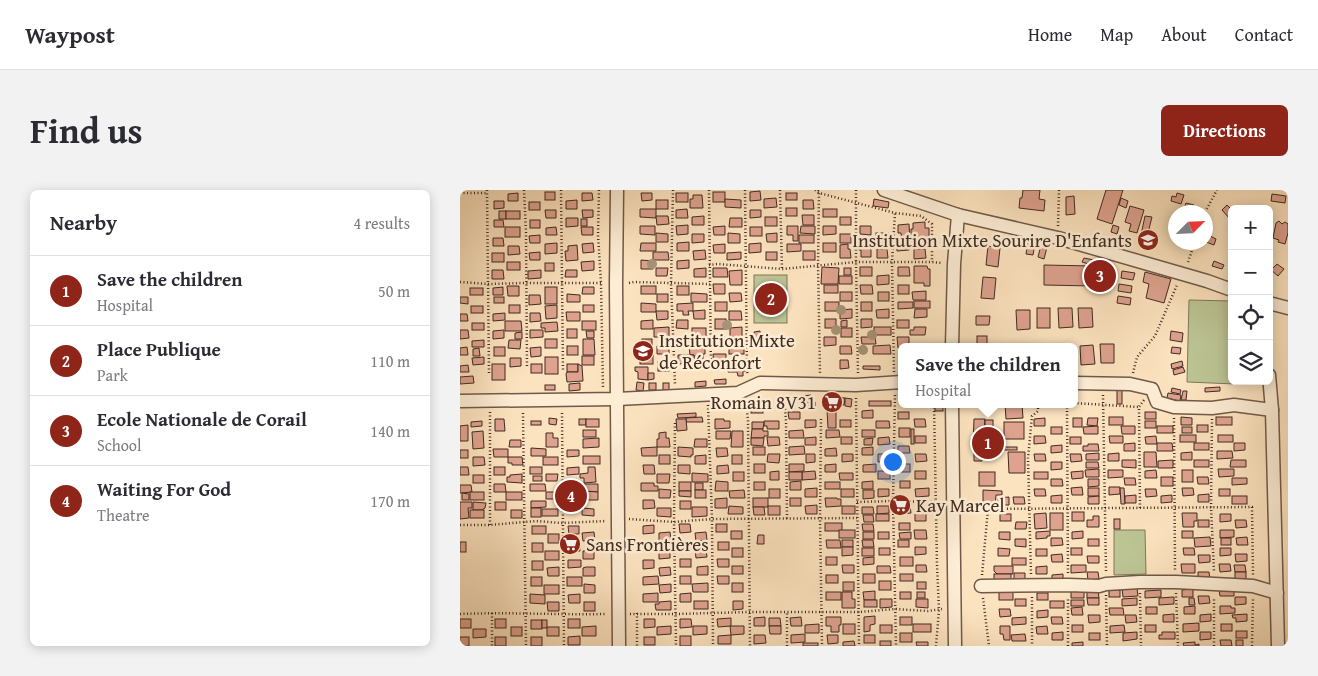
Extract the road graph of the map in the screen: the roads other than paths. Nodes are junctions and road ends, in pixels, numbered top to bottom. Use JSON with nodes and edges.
{"nodes":[{"id":1,"x":617,"y":190,"type":"edge"},
{"id":2,"x":884,"y":190,"type":"edge"},
{"id":3,"x":958,"y":215,"type":"junction"},
{"id":4,"x":1228,"y":289,"type":"edge"},
{"id":5,"x":1273,"y":304,"type":"edge"},
{"id":6,"x":1288,"y":308,"type":"edge"},
{"id":7,"x":952,"y":343,"type":"edge"},
{"id":8,"x":898,"y":382,"type":"edge"},
{"id":9,"x":1078,"y":383,"type":"edge"},
{"id":10,"x":1270,"y":385,"type":"edge"},
{"id":11,"x":617,"y":399,"type":"junction"},
{"id":12,"x":460,"y":401,"type":"edge"},
{"id":13,"x":952,"y":408,"type":"edge"},
{"id":14,"x":1272,"y":410,"type":"junction"},
{"id":15,"x":981,"y":586,"type":"dead end"},
{"id":16,"x":1277,"y":593,"type":"junction"},
{"id":17,"x":619,"y":646,"type":"edge"},
{"id":18,"x":955,"y":646,"type":"edge"},
{"id":19,"x":1278,"y":646,"type":"edge"}],
"edges":[{"from":1,"to":11,"type":"street"},
{"from":2,"to":3,"type":"street"},
{"from":3,"to":4,"type":"street"},
{"from":3,"to":7,"type":"street"},
{"from":5,"to":6,"type":"street"},
{"from":8,"to":11,"type":"street"},
{"from":9,"to":14,"type":"street"},
{"from":10,"to":14,"type":"street"},
{"from":11,"to":12,"type":"street"},
{"from":11,"to":17,"type":"street"},
{"from":13,"to":18,"type":"street"},
{"from":14,"to":16,"type":"street"},
{"from":15,"to":16,"type":"street"},
{"from":16,"to":19,"type":"street"}]}
